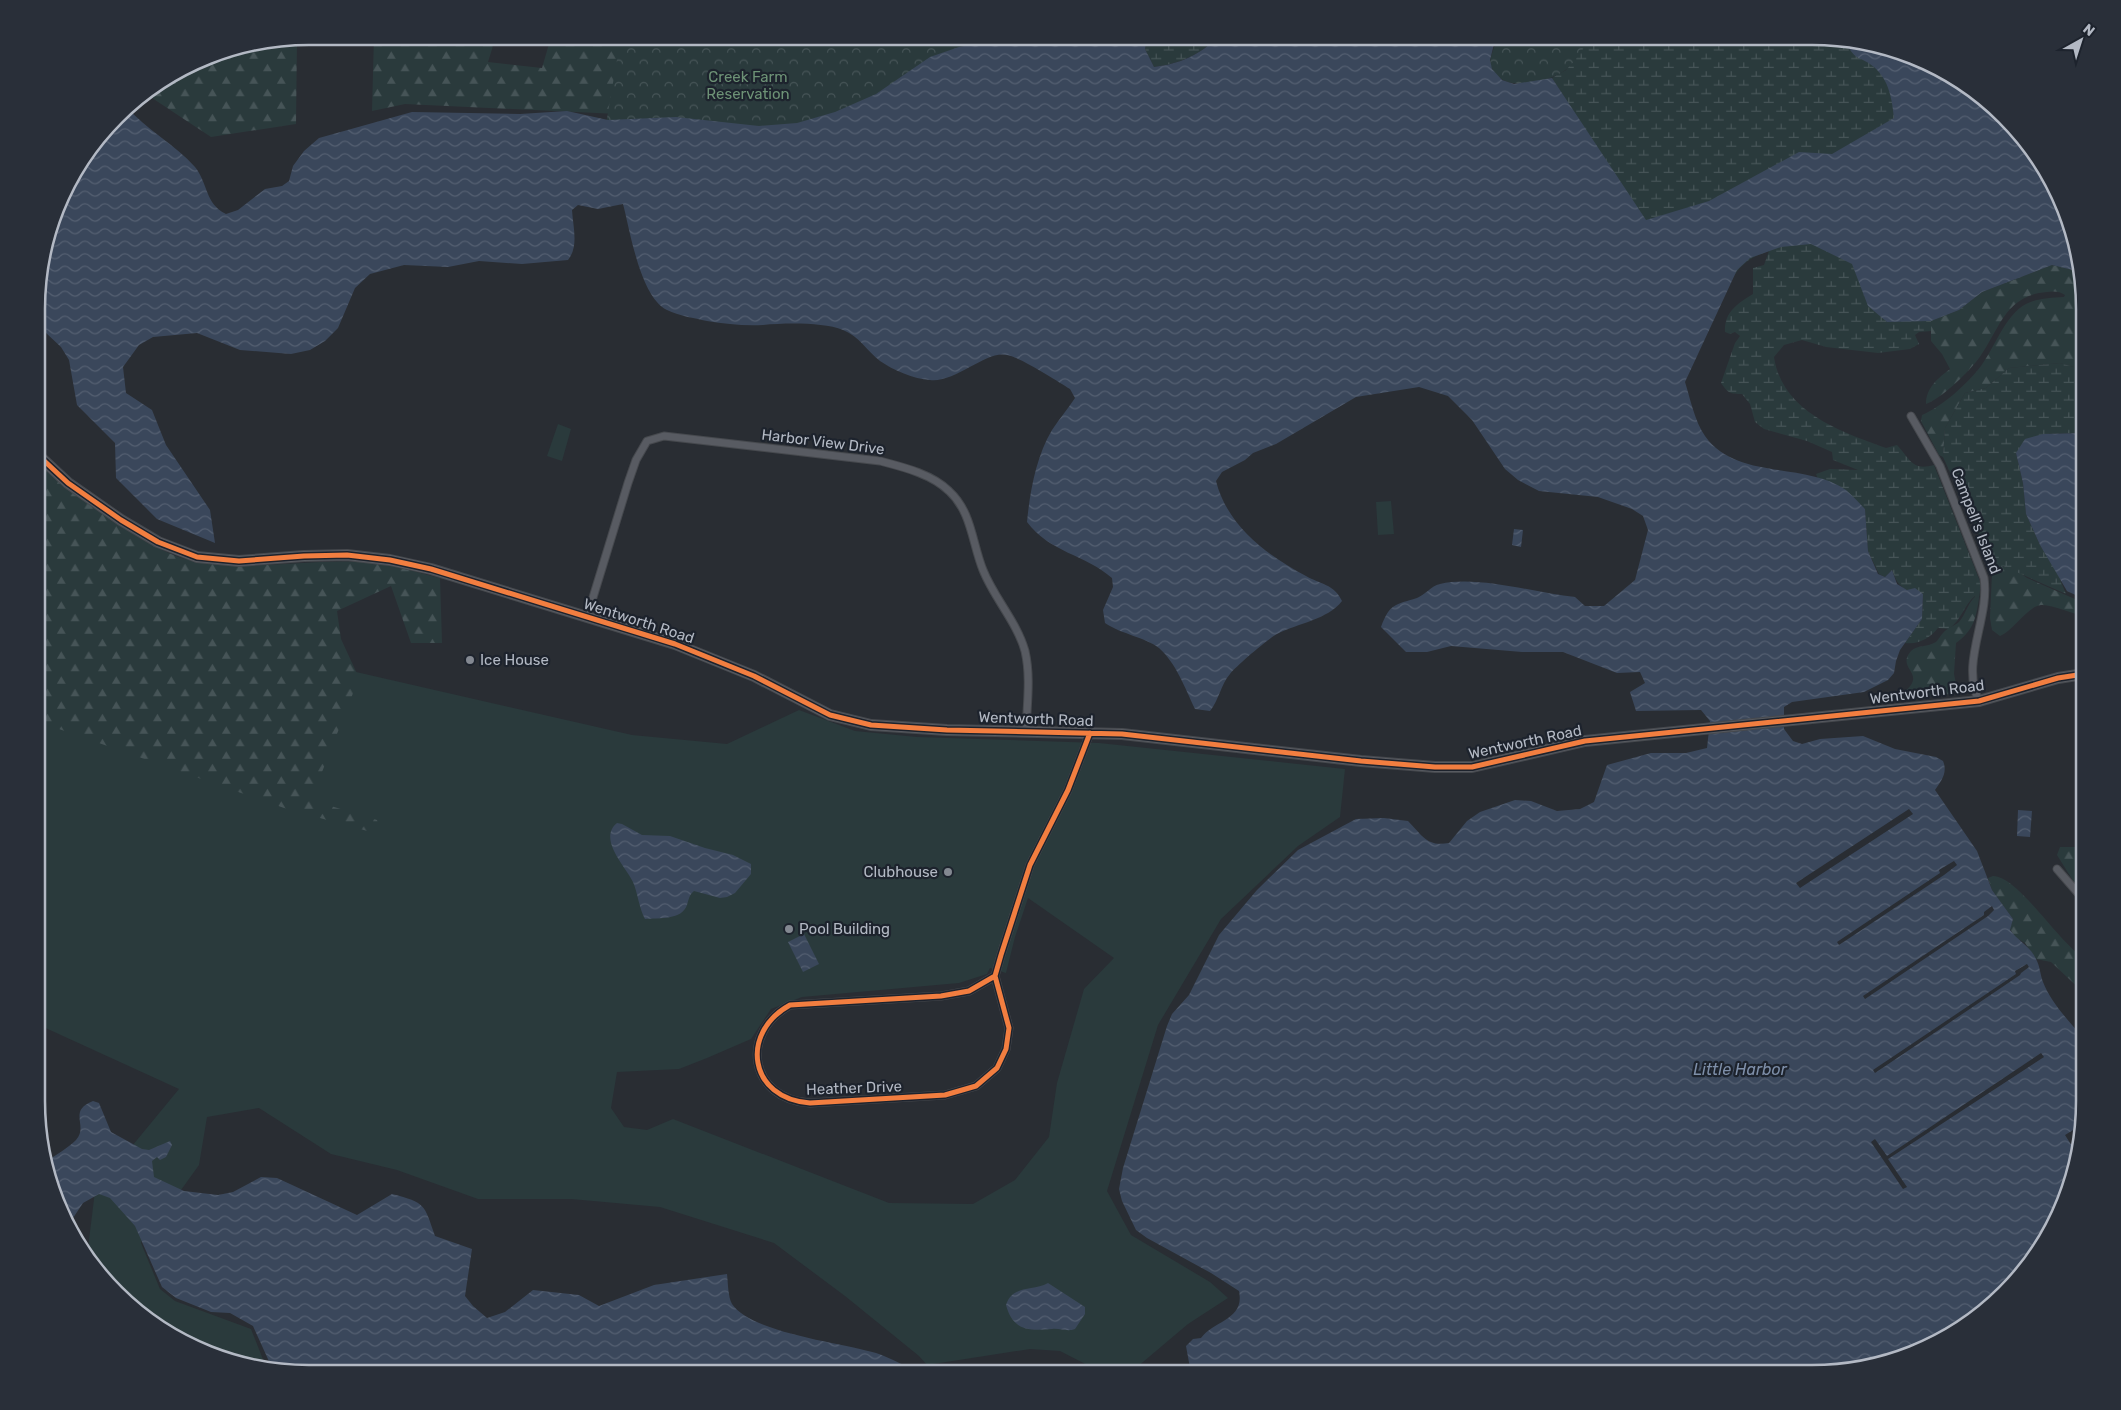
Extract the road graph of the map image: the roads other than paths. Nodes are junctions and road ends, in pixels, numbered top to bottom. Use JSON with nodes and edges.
{"nodes":[{"id":1,"x":1911,"y":416,"type":"dead end"},
{"id":2,"x":45,"y":462,"type":"edge"},
{"id":3,"x":587,"y":618,"type":"junction"},
{"id":4,"x":2076,"y":675,"type":"edge"},
{"id":5,"x":1979,"y":701,"type":"junction"},
{"id":6,"x":1026,"y":731,"type":"junction"},
{"id":7,"x":1090,"y":733,"type":"junction"},
{"id":8,"x":2056,"y":868,"type":"dead end"},
{"id":9,"x":2076,"y":891,"type":"edge"},
{"id":10,"x":995,"y":976,"type":"junction"}],
"edges":[{"from":1,"to":5,"type":"street","name":"Campell's Island"},
{"from":2,"to":3,"type":"main road","name":"Wentworth Road"},
{"from":3,"to":6,"type":"main road","name":"Wentworth Road"},
{"from":3,"to":6,"type":"street","name":"Harbor View Drive"},
{"from":4,"to":5,"type":"main road","name":"Wentworth Road"},
{"from":5,"to":7,"type":"main road","name":"Wentworth Road"},
{"from":6,"to":7,"type":"main road","name":"Wentworth Road"},
{"from":7,"to":10,"type":"street"},
{"from":8,"to":9,"type":"street"},
{"from":10,"to":10,"type":"street","name":"Heather Drive"}]}
